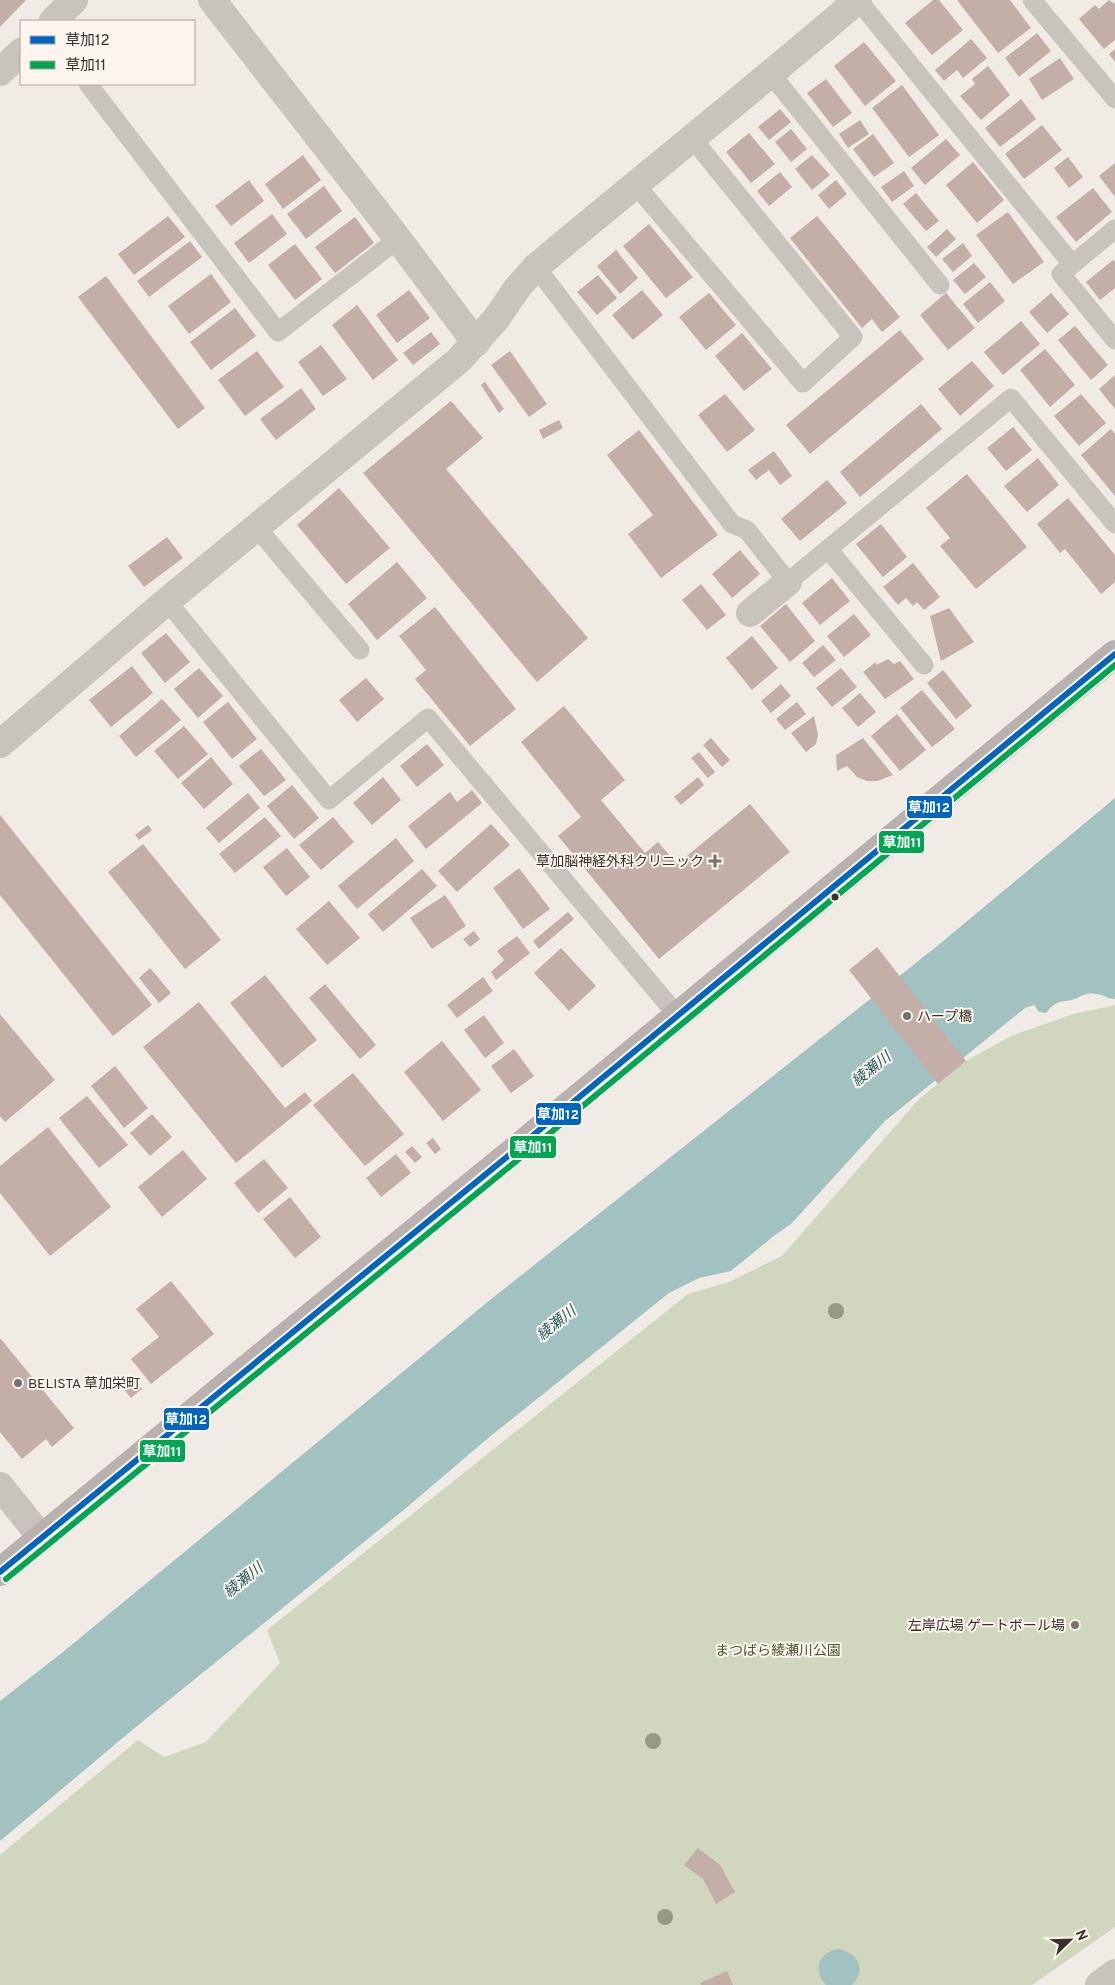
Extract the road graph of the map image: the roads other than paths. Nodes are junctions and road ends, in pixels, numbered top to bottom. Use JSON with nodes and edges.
{"nodes":[{"id":1,"x":74,"y":0,"type":"edge"},
{"id":2,"x":212,"y":0,"type":"edge"},
{"id":3,"x":858,"y":0,"type":"edge"},
{"id":4,"x":1032,"y":0,"type":"edge"},
{"id":5,"x":54,"y":20,"type":"edge"},
{"id":6,"x":20,"y":53,"type":"edge"},
{"id":7,"x":0,"y":72,"type":"edge"},
{"id":8,"x":771,"y":74,"type":"junction"},
{"id":9,"x":89,"y":85,"type":"edge"},
{"id":10,"x":1115,"y":100,"type":"edge"},
{"id":11,"x":692,"y":138,"type":"junction"},
{"id":12,"x":635,"y":184,"type":"junction"},
{"id":13,"x":1115,"y":229,"type":"edge"},
{"id":14,"x":398,"y":239,"type":"junction"},
{"id":15,"x":1072,"y":264,"type":"junction"},
{"id":16,"x":536,"y":266,"type":"junction"},
{"id":17,"x":940,"y":285,"type":"dead end"},
{"id":18,"x":1115,"y":340,"type":"edge"},
{"id":19,"x":476,"y":343,"type":"junction"},
{"id":20,"x":1115,"y":524,"type":"edge"},
{"id":21,"x":257,"y":528,"type":"junction"},
{"id":22,"x":828,"y":549,"type":"junction"},
{"id":23,"x":788,"y":582,"type":"junction"},
{"id":24,"x":167,"y":601,"type":"junction"},
{"id":25,"x":750,"y":613,"type":"dead end"},
{"id":26,"x":360,"y":650,"type":"dead end"},
{"id":27,"x":1115,"y":654,"type":"edge"},
{"id":28,"x":924,"y":665,"type":"dead end"},
{"id":29,"x":0,"y":744,"type":"edge"},
{"id":30,"x":678,"y":1015,"type":"junction"},
{"id":31,"x":0,"y":1486,"type":"edge"},
{"id":32,"x":42,"y":1538,"type":"junction"},
{"id":33,"x":0,"y":1572,"type":"edge"},
{"id":34,"x":1115,"y":1973,"type":"edge"},
{"id":35,"x":1100,"y":1985,"type":"edge"}],
"edges":[{"from":1,"to":5,"type":"street"},
{"from":2,"to":14,"type":"street"},
{"from":3,"to":8,"type":"street"},
{"from":3,"to":15,"type":"lane"},
{"from":4,"to":10,"type":"lane"},
{"from":6,"to":7,"type":"street"},
{"from":8,"to":11,"type":"street"},
{"from":8,"to":17,"type":"lane"},
{"from":9,"to":14,"type":"lane"},
{"from":11,"to":12,"type":"street"},
{"from":11,"to":12,"type":"lane"},
{"from":12,"to":16,"type":"street"},
{"from":13,"to":15,"type":"lane"},
{"from":14,"to":19,"type":"street"},
{"from":15,"to":18,"type":"lane"},
{"from":16,"to":19,"type":"street"},
{"from":16,"to":23,"type":"lane"},
{"from":19,"to":21,"type":"street"},
{"from":20,"to":22,"type":"lane"},
{"from":21,"to":24,"type":"street"},
{"from":21,"to":26,"type":"lane"},
{"from":22,"to":23,"type":"lane"},
{"from":22,"to":28,"type":"lane"},
{"from":23,"to":25,"type":"street"},
{"from":24,"to":29,"type":"street"},
{"from":24,"to":30,"type":"lane"},
{"from":27,"to":30,"type":"main road"},
{"from":30,"to":32,"type":"main road"},
{"from":31,"to":32,"type":"street"},
{"from":32,"to":33,"type":"main road"},
{"from":34,"to":35,"type":"street"}]}
